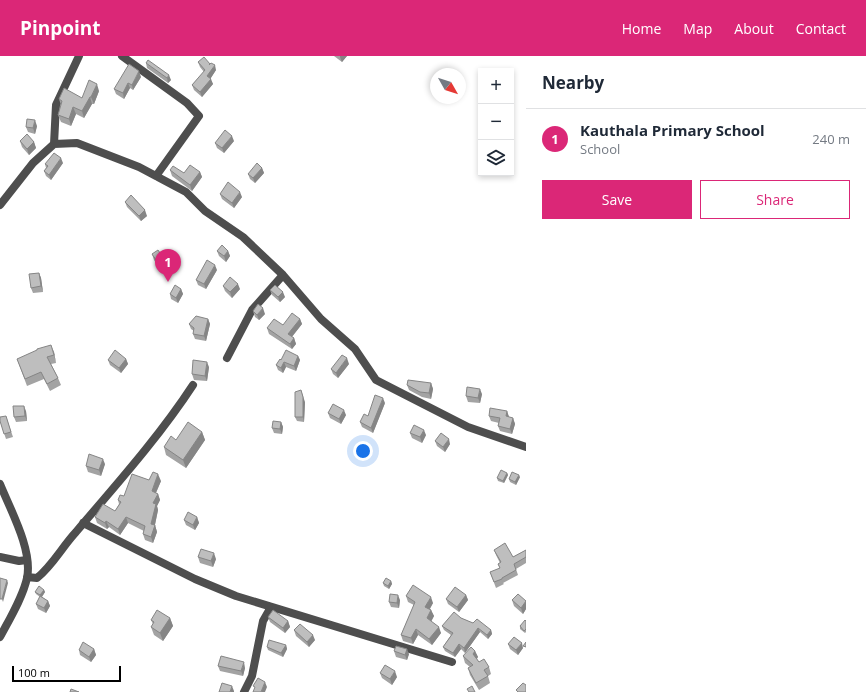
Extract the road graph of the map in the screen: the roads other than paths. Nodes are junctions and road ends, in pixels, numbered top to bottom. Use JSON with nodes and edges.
{"nodes":[{"id":1,"x":79,"y":56,"type":"edge"},
{"id":2,"x":122,"y":56,"type":"edge"},
{"id":3,"x":54,"y":144,"type":"junction"},
{"id":4,"x":156,"y":176,"type":"junction"},
{"id":5,"x":0,"y":205,"type":"edge"},
{"id":6,"x":283,"y":275,"type":"junction"},
{"id":7,"x":227,"y":358,"type":"dead end"},
{"id":8,"x":193,"y":385,"type":"dead end"},
{"id":9,"x":526,"y":447,"type":"edge"},
{"id":10,"x":0,"y":484,"type":"edge"},
{"id":11,"x":83,"y":523,"type":"junction"},
{"id":12,"x":0,"y":556,"type":"edge"},
{"id":13,"x":27,"y":560,"type":"junction"},
{"id":14,"x":27,"y":578,"type":"junction"},
{"id":15,"x":271,"y":607,"type":"junction"},
{"id":16,"x":0,"y":637,"type":"edge"},
{"id":17,"x":452,"y":662,"type":"dead end"},
{"id":18,"x":244,"y":692,"type":"edge"}],
"edges":[{"from":1,"to":3,"type":"street"},
{"from":2,"to":4,"type":"street"},
{"from":3,"to":4,"type":"street"},
{"from":3,"to":5,"type":"street"},
{"from":4,"to":6,"type":"street"},
{"from":6,"to":7,"type":"street"},
{"from":6,"to":9,"type":"street"},
{"from":8,"to":11,"type":"street"},
{"from":10,"to":13,"type":"street"},
{"from":11,"to":14,"type":"street"},
{"from":11,"to":15,"type":"street"},
{"from":12,"to":13,"type":"street"},
{"from":13,"to":14,"type":"street"},
{"from":14,"to":16,"type":"street"},
{"from":15,"to":17,"type":"street"},
{"from":15,"to":18,"type":"street"}]}
